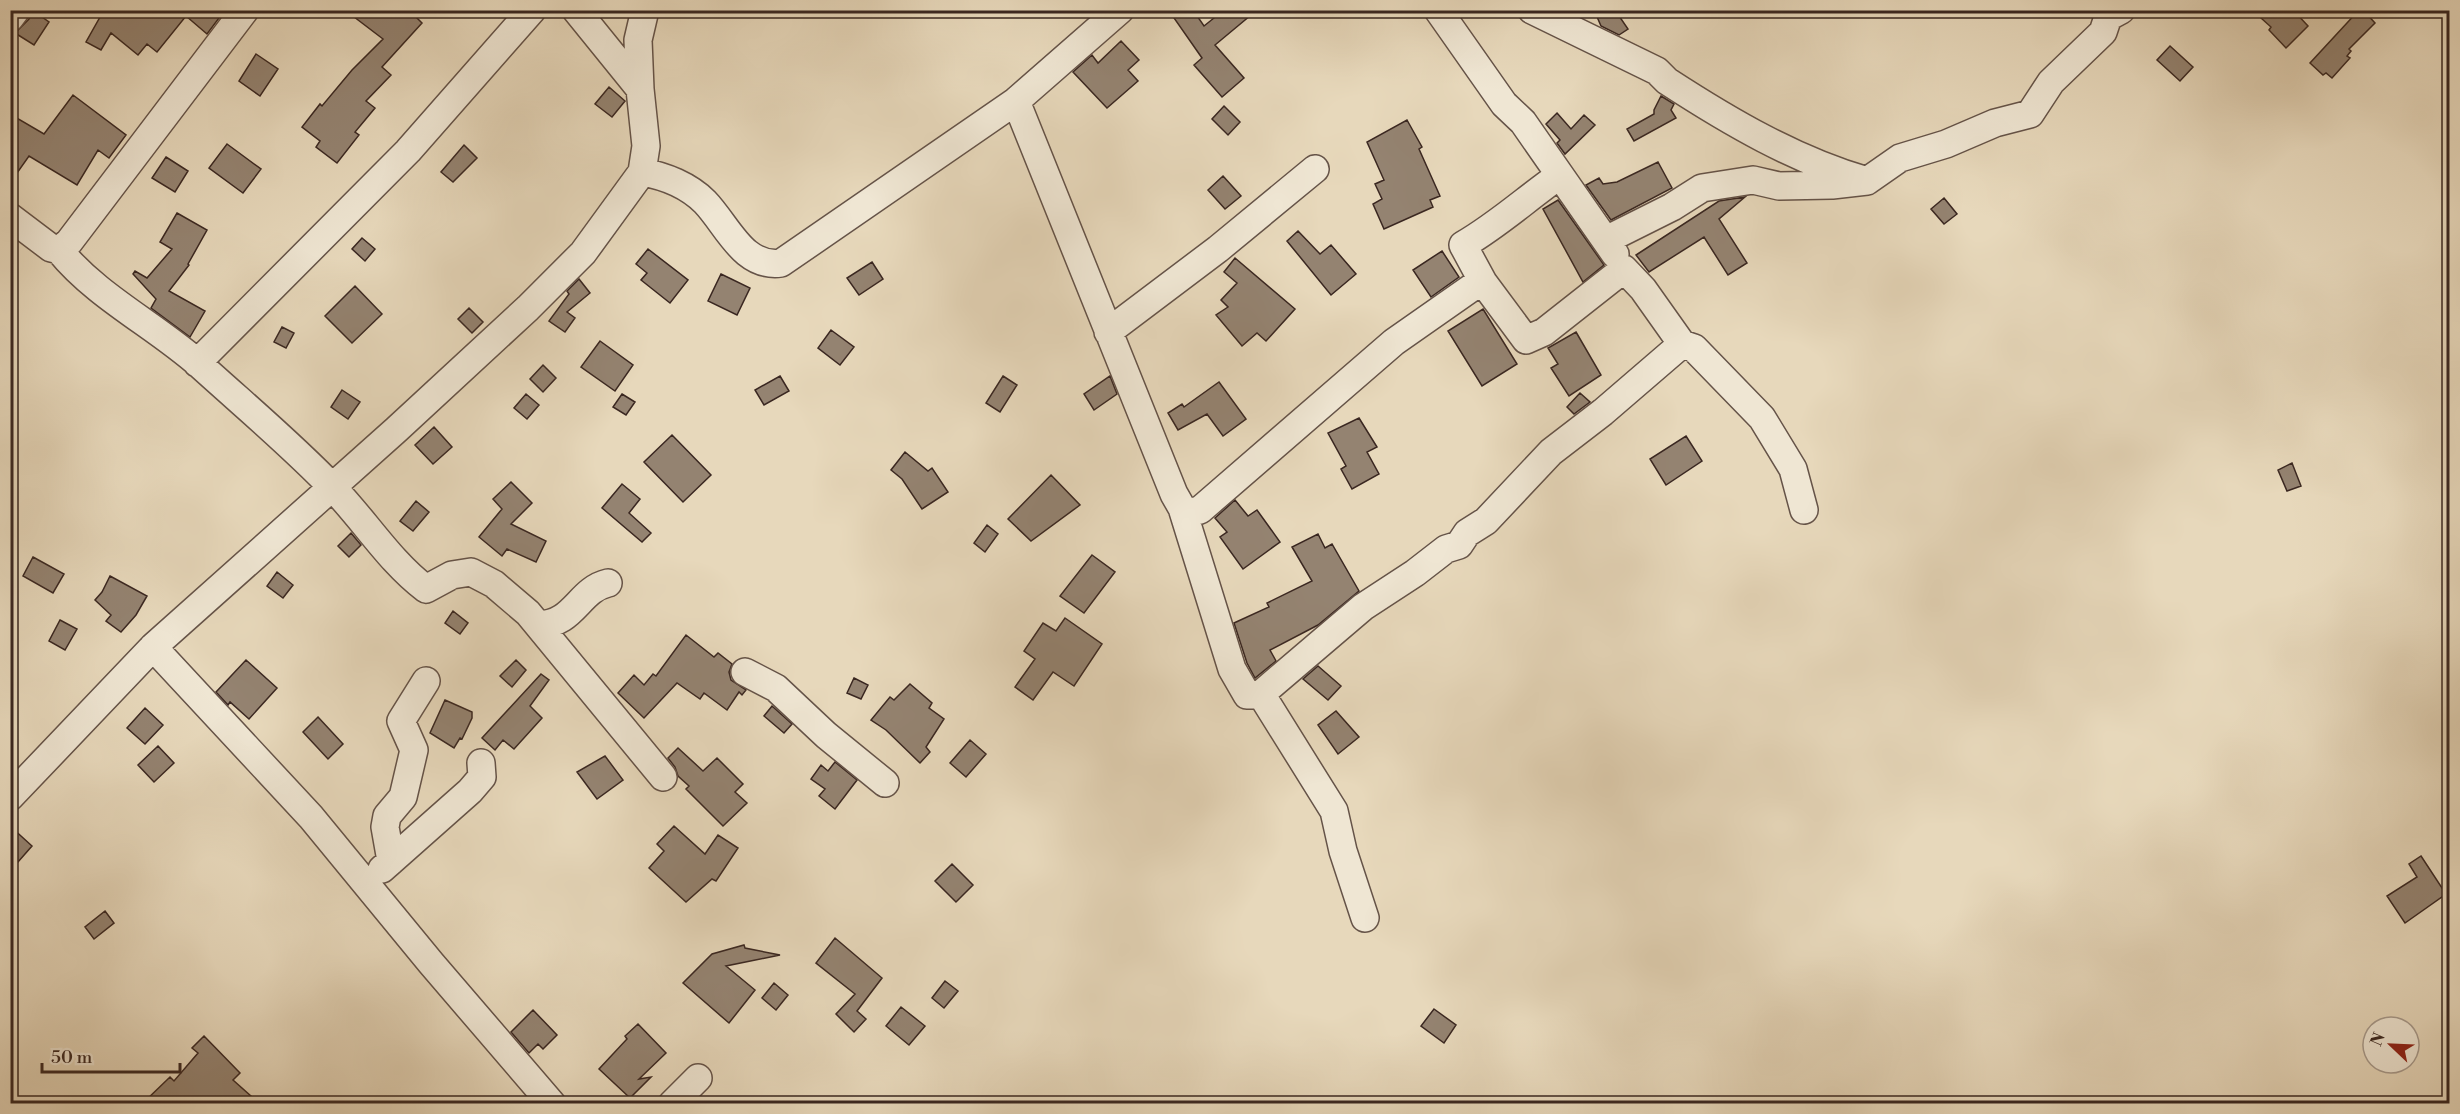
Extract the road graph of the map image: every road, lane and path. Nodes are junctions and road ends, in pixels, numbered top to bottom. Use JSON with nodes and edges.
{"nodes":[{"id":1,"x":16,"y":10,"type":"edge"},
{"id":2,"x":245,"y":10,"type":"edge"},
{"id":3,"x":532,"y":10,"type":"edge"},
{"id":4,"x":576,"y":10,"type":"edge"},
{"id":5,"x":645,"y":10,"type":"edge"},
{"id":6,"x":1438,"y":10,"type":"edge"},
{"id":7,"x":1532,"y":10,"type":"edge"},
{"id":8,"x":2121,"y":10,"type":"edge"},
{"id":9,"x":1112,"y":13,"type":"edge"},
{"id":10,"x":10,"y":18,"type":"edge"},
{"id":11,"x":640,"y":88,"type":"junction"},
{"id":12,"x":1016,"y":100,"type":"junction"},
{"id":13,"x":1315,"y":169,"type":"dead end"},
{"id":14,"x":642,"y":172,"type":"junction"},
{"id":15,"x":1560,"y":175,"type":"junction"},
{"id":16,"x":1867,"y":182,"type":"junction"},
{"id":17,"x":10,"y":217,"type":"edge"},
{"id":18,"x":1606,"y":240,"type":"junction"},
{"id":19,"x":59,"y":250,"type":"junction"},
{"id":20,"x":1624,"y":269,"type":"junction"},
{"id":21,"x":1483,"y":282,"type":"junction"},
{"id":22,"x":1108,"y":332,"type":"junction"},
{"id":23,"x":1682,"y":344,"type":"junction"},
{"id":24,"x":197,"y":363,"type":"junction"},
{"id":25,"x":332,"y":487,"type":"junction"},
{"id":26,"x":1182,"y":508,"type":"junction"},
{"id":27,"x":1804,"y":510,"type":"dead end"},
{"id":28,"x":608,"y":583,"type":"dead end"},
{"id":29,"x":538,"y":625,"type":"junction"},
{"id":30,"x":153,"y":647,"type":"junction"},
{"id":31,"x":746,"y":672,"type":"dead end"},
{"id":32,"x":426,"y":681,"type":"dead end"},
{"id":33,"x":1261,"y":694,"type":"junction"},
{"id":34,"x":481,"y":763,"type":"dead end"},
{"id":35,"x":663,"y":777,"type":"dead end"},
{"id":36,"x":885,"y":783,"type":"dead end"},
{"id":37,"x":10,"y":797,"type":"edge"},
{"id":38,"x":391,"y":861,"type":"junction"},
{"id":39,"x":365,"y":883,"type":"junction"},
{"id":40,"x":1365,"y":918,"type":"dead end"},
{"id":41,"x":698,"y":1078,"type":"dead end"},
{"id":42,"x":552,"y":1104,"type":"edge"},
{"id":43,"x":672,"y":1104,"type":"edge"}],
"edges":[{"from":1,"to":10,"type":"street"},
{"from":2,"to":19,"type":"street"},
{"from":3,"to":24,"type":"street"},
{"from":4,"to":11,"type":"street"},
{"from":5,"to":11,"type":"street"},
{"from":6,"to":15,"type":"street"},
{"from":7,"to":16,"type":"street"},
{"from":8,"to":16,"type":"street"},
{"from":9,"to":12,"type":"street"},
{"from":11,"to":14,"type":"street"},
{"from":12,"to":14,"type":"street"},
{"from":12,"to":22,"type":"street"},
{"from":13,"to":22,"type":"street"},
{"from":14,"to":25,"type":"street"},
{"from":15,"to":18,"type":"street"},
{"from":15,"to":21,"type":"street"},
{"from":16,"to":18,"type":"street"},
{"from":17,"to":19,"type":"street"},
{"from":18,"to":20,"type":"street"},
{"from":19,"to":24,"type":"street"},
{"from":20,"to":21,"type":"street"},
{"from":20,"to":23,"type":"street"},
{"from":21,"to":26,"type":"street"},
{"from":22,"to":26,"type":"street"},
{"from":23,"to":27,"type":"street"},
{"from":23,"to":33,"type":"street"},
{"from":24,"to":25,"type":"street"},
{"from":25,"to":29,"type":"street"},
{"from":25,"to":30,"type":"street"},
{"from":26,"to":33,"type":"street"},
{"from":28,"to":29,"type":"street"},
{"from":29,"to":35,"type":"street"},
{"from":30,"to":37,"type":"street"},
{"from":30,"to":39,"type":"street"},
{"from":31,"to":36,"type":"street"},
{"from":32,"to":38,"type":"street"},
{"from":33,"to":40,"type":"street"},
{"from":34,"to":38,"type":"street"},
{"from":38,"to":39,"type":"street"},
{"from":39,"to":42,"type":"street"},
{"from":41,"to":43,"type":"street"}]}
